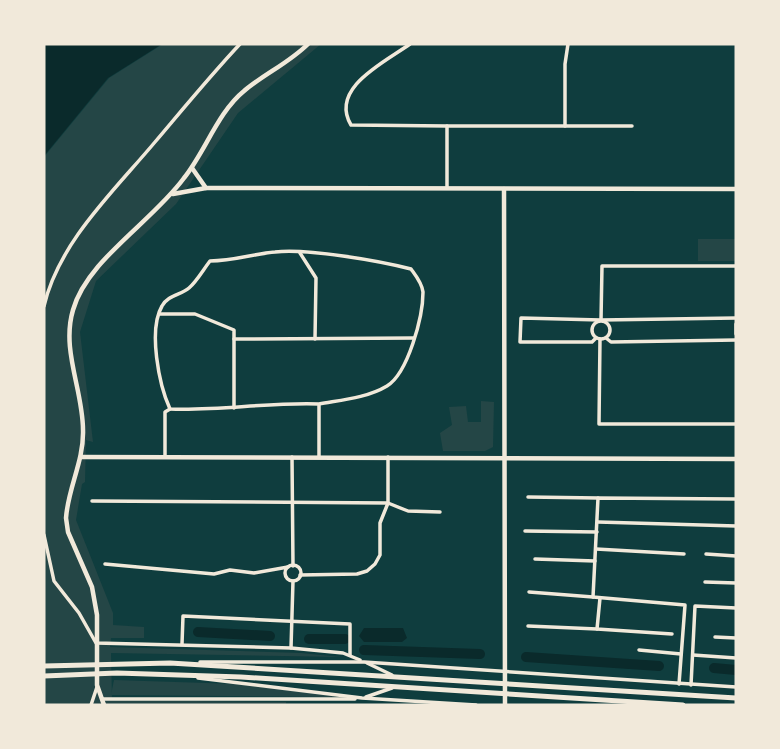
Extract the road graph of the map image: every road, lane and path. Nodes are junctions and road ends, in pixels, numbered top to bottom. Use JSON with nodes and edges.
{"nodes":[{"id":1,"x":240,"y":44,"type":"edge"},
{"id":2,"x":308,"y":44,"type":"edge"},
{"id":3,"x":410,"y":44,"type":"edge"},
{"id":4,"x":568,"y":44,"type":"edge"},
{"id":5,"x":447,"y":126,"type":"junction"},
{"id":6,"x":565,"y":126,"type":"junction"},
{"id":7,"x":632,"y":126,"type":"dead end"},
{"id":8,"x":192,"y":168,"type":"junction"},
{"id":9,"x":206,"y":188,"type":"junction"},
{"id":10,"x":447,"y":188,"type":"junction"},
{"id":11,"x":504,"y":189,"type":"junction"},
{"id":12,"x":736,"y":190,"type":"edge"},
{"id":13,"x":172,"y":194,"type":"junction"},
{"id":14,"x":300,"y":253,"type":"junction"},
{"id":15,"x":736,"y":266,"type":"edge"},
{"id":16,"x":44,"y":306,"type":"edge"},
{"id":17,"x":160,"y":314,"type":"junction"},
{"id":18,"x":736,"y":318,"type":"edge"},
{"id":19,"x":601,"y":320,"type":"junction"},
{"id":20,"x":736,"y":324,"type":"edge"},
{"id":21,"x":736,"y":334,"type":"edge"},
{"id":22,"x":414,"y":338,"type":"junction"},
{"id":23,"x":606,"y":338,"type":"junction"},
{"id":24,"x":234,"y":339,"type":"junction"},
{"id":25,"x":315,"y":339,"type":"junction"},
{"id":26,"x":598,"y":339,"type":"junction"},
{"id":27,"x":736,"y":340,"type":"edge"},
{"id":28,"x":319,"y":404,"type":"junction"},
{"id":29,"x":234,"y":408,"type":"junction"},
{"id":30,"x":170,"y":409,"type":"junction"},
{"id":31,"x":736,"y":424,"type":"edge"},
{"id":32,"x":165,"y":456,"type":"junction"},
{"id":33,"x":81,"y":457,"type":"junction"},
{"id":34,"x":292,"y":457,"type":"junction"},
{"id":35,"x":319,"y":457,"type":"junction"},
{"id":36,"x":388,"y":457,"type":"junction"},
{"id":37,"x":503,"y":458,"type":"junction"},
{"id":38,"x":736,"y":459,"type":"edge"},
{"id":39,"x":528,"y":497,"type":"dead end"},
{"id":40,"x":598,"y":498,"type":"junction"},
{"id":41,"x":736,"y":499,"type":"edge"},
{"id":42,"x":92,"y":501,"type":"dead end"},
{"id":43,"x":293,"y":502,"type":"junction"},
{"id":44,"x":388,"y":503,"type":"junction"},
{"id":45,"x":440,"y":512,"type":"dead end"},
{"id":46,"x":598,"y":522,"type":"junction"},
{"id":47,"x":736,"y":526,"type":"edge"},
{"id":48,"x":525,"y":531,"type":"dead end"},
{"id":49,"x":597,"y":532,"type":"junction"},
{"id":50,"x":44,"y":535,"type":"edge"},
{"id":51,"x":596,"y":549,"type":"junction"},
{"id":52,"x":684,"y":554,"type":"dead end"},
{"id":53,"x":706,"y":554,"type":"dead end"},
{"id":54,"x":736,"y":556,"type":"edge"},
{"id":55,"x":535,"y":559,"type":"dead end"},
{"id":56,"x":595,"y":561,"type":"junction"},
{"id":57,"x":104,"y":564,"type":"dead end"},
{"id":58,"x":291,"y":566,"type":"junction"},
{"id":59,"x":300,"y":575,"type":"junction"},
{"id":60,"x":293,"y":581,"type":"junction"},
{"id":61,"x":705,"y":582,"type":"dead end"},
{"id":62,"x":736,"y":583,"type":"edge"},
{"id":63,"x":529,"y":592,"type":"dead end"},
{"id":64,"x":593,"y":597,"type":"junction"},
{"id":65,"x":600,"y":598,"type":"junction"},
{"id":66,"x":736,"y":608,"type":"edge"},
{"id":67,"x":292,"y":623,"type":"junction"},
{"id":68,"x":528,"y":626,"type":"dead end"},
{"id":69,"x":597,"y":629,"type":"junction"},
{"id":70,"x":672,"y":634,"type":"dead end"},
{"id":71,"x":715,"y":638,"type":"dead end"},
{"id":72,"x":736,"y":638,"type":"edge"},
{"id":73,"x":96,"y":643,"type":"junction"},
{"id":74,"x":182,"y":644,"type":"junction"},
{"id":75,"x":291,"y":648,"type":"junction"},
{"id":76,"x":639,"y":650,"type":"dead end"},
{"id":77,"x":681,"y":654,"type":"junction"},
{"id":78,"x":693,"y":655,"type":"junction"},
{"id":79,"x":350,"y":656,"type":"junction"},
{"id":80,"x":736,"y":658,"type":"edge"},
{"id":81,"x":364,"y":662,"type":"junction"},
{"id":82,"x":170,"y":663,"type":"junction"},
{"id":83,"x":44,"y":666,"type":"edge"},
{"id":84,"x":505,"y":673,"type":"junction"},
{"id":85,"x":168,"y":674,"type":"junction"},
{"id":86,"x":44,"y":676,"type":"edge"},
{"id":87,"x":394,"y":676,"type":"junction"},
{"id":88,"x":505,"y":682,"type":"junction"},
{"id":89,"x":679,"y":684,"type":"junction"},
{"id":90,"x":97,"y":685,"type":"junction"},
{"id":91,"x":691,"y":685,"type":"junction"},
{"id":92,"x":736,"y":687,"type":"edge"},
{"id":93,"x":394,"y":688,"type":"junction"},
{"id":94,"x":505,"y":696,"type":"junction"},
{"id":95,"x":362,"y":698,"type":"junction"},
{"id":96,"x":736,"y":698,"type":"edge"},
{"id":97,"x":102,"y":699,"type":"junction"},
{"id":98,"x":184,"y":699,"type":"junction"},
{"id":99,"x":91,"y":705,"type":"edge"},
{"id":100,"x":104,"y":705,"type":"edge"},
{"id":101,"x":184,"y":705,"type":"edge"},
{"id":102,"x":476,"y":705,"type":"edge"},
{"id":103,"x":505,"y":705,"type":"edge"},
{"id":104,"x":683,"y":705,"type":"edge"}],
"edges":[{"from":1,"to":16,"type":"street"},
{"from":2,"to":8,"type":"street"},
{"from":3,"to":5,"type":"street"},
{"from":4,"to":6,"type":"street"},
{"from":5,"to":6,"type":"street"},
{"from":5,"to":10,"type":"street"},
{"from":6,"to":7,"type":"street"},
{"from":8,"to":9,"type":"street"},
{"from":8,"to":13,"type":"street"},
{"from":9,"to":10,"type":"street"},
{"from":9,"to":13,"type":"street"},
{"from":10,"to":11,"type":"street"},
{"from":11,"to":12,"type":"street"},
{"from":11,"to":37,"type":"street"},
{"from":13,"to":33,"type":"street"},
{"from":14,"to":17,"type":"street"},
{"from":14,"to":22,"type":"street"},
{"from":14,"to":25,"type":"street"},
{"from":15,"to":19,"type":"street"},
{"from":17,"to":24,"type":"street"},
{"from":17,"to":30,"type":"street"},
{"from":18,"to":19,"type":"street"},
{"from":19,"to":23,"type":"street"},
{"from":19,"to":26,"type":"street"},
{"from":19,"to":26,"type":"street"},
{"from":20,"to":21,"type":"street"},
{"from":22,"to":25,"type":"street"},
{"from":22,"to":28,"type":"street"},
{"from":23,"to":26,"type":"street"},
{"from":23,"to":27,"type":"street"},
{"from":24,"to":25,"type":"street"},
{"from":24,"to":29,"type":"street"},
{"from":26,"to":31,"type":"street"},
{"from":28,"to":29,"type":"street"},
{"from":28,"to":35,"type":"street"},
{"from":29,"to":30,"type":"street"},
{"from":30,"to":32,"type":"street"},
{"from":32,"to":33,"type":"street"},
{"from":32,"to":34,"type":"street"},
{"from":33,"to":73,"type":"street"},
{"from":34,"to":35,"type":"street"},
{"from":34,"to":43,"type":"street"},
{"from":35,"to":36,"type":"street"},
{"from":36,"to":37,"type":"street"},
{"from":36,"to":44,"type":"street"},
{"from":37,"to":38,"type":"street"},
{"from":37,"to":84,"type":"street"},
{"from":39,"to":40,"type":"street"},
{"from":40,"to":41,"type":"street"},
{"from":40,"to":46,"type":"street"},
{"from":42,"to":43,"type":"street"},
{"from":43,"to":44,"type":"street"},
{"from":43,"to":58,"type":"street"},
{"from":44,"to":45,"type":"street"},
{"from":44,"to":59,"type":"street"},
{"from":46,"to":47,"type":"street"},
{"from":46,"to":49,"type":"street"},
{"from":48,"to":49,"type":"street"},
{"from":49,"to":51,"type":"street"},
{"from":50,"to":73,"type":"street"},
{"from":51,"to":52,"type":"street"},
{"from":51,"to":56,"type":"street"},
{"from":53,"to":54,"type":"street"},
{"from":55,"to":56,"type":"street"},
{"from":56,"to":64,"type":"street"},
{"from":57,"to":58,"type":"street"},
{"from":58,"to":59,"type":"street"},
{"from":58,"to":60,"type":"street"},
{"from":59,"to":60,"type":"street"},
{"from":60,"to":67,"type":"street"},
{"from":61,"to":62,"type":"street"},
{"from":63,"to":64,"type":"street"},
{"from":64,"to":65,"type":"street"},
{"from":65,"to":69,"type":"street"},
{"from":65,"to":77,"type":"street"},
{"from":66,"to":78,"type":"street"},
{"from":67,"to":74,"type":"street"},
{"from":67,"to":75,"type":"street"},
{"from":67,"to":79,"type":"street"},
{"from":68,"to":69,"type":"street"},
{"from":69,"to":70,"type":"street"},
{"from":71,"to":72,"type":"street"},
{"from":73,"to":74,"type":"street"},
{"from":73,"to":90,"type":"street"},
{"from":74,"to":75,"type":"street"},
{"from":75,"to":79,"type":"street"},
{"from":76,"to":77,"type":"street"},
{"from":77,"to":89,"type":"street"},
{"from":78,"to":80,"type":"street"},
{"from":78,"to":91,"type":"street"},
{"from":79,"to":81,"type":"street"},
{"from":81,"to":82,"type":"street"},
{"from":81,"to":84,"type":"street"},
{"from":81,"to":87,"type":"street"},
{"from":82,"to":83,"type":"main road"},
{"from":82,"to":87,"type":"main road"},
{"from":84,"to":88,"type":"street"},
{"from":84,"to":89,"type":"street"},
{"from":85,"to":86,"type":"main road"},
{"from":85,"to":93,"type":"main road"},
{"from":85,"to":95,"type":"street"},
{"from":87,"to":88,"type":"main road"},
{"from":88,"to":94,"type":"street"},
{"from":88,"to":96,"type":"main road"},
{"from":89,"to":91,"type":"street"},
{"from":90,"to":97,"type":"street"},
{"from":90,"to":99,"type":"street"},
{"from":91,"to":92,"type":"street"},
{"from":93,"to":94,"type":"main road"},
{"from":93,"to":95,"type":"street"},
{"from":94,"to":103,"type":"street"},
{"from":94,"to":104,"type":"main road"},
{"from":95,"to":98,"type":"street"},
{"from":95,"to":102,"type":"street"},
{"from":97,"to":98,"type":"street"},
{"from":97,"to":100,"type":"street"},
{"from":98,"to":101,"type":"street"}]}
